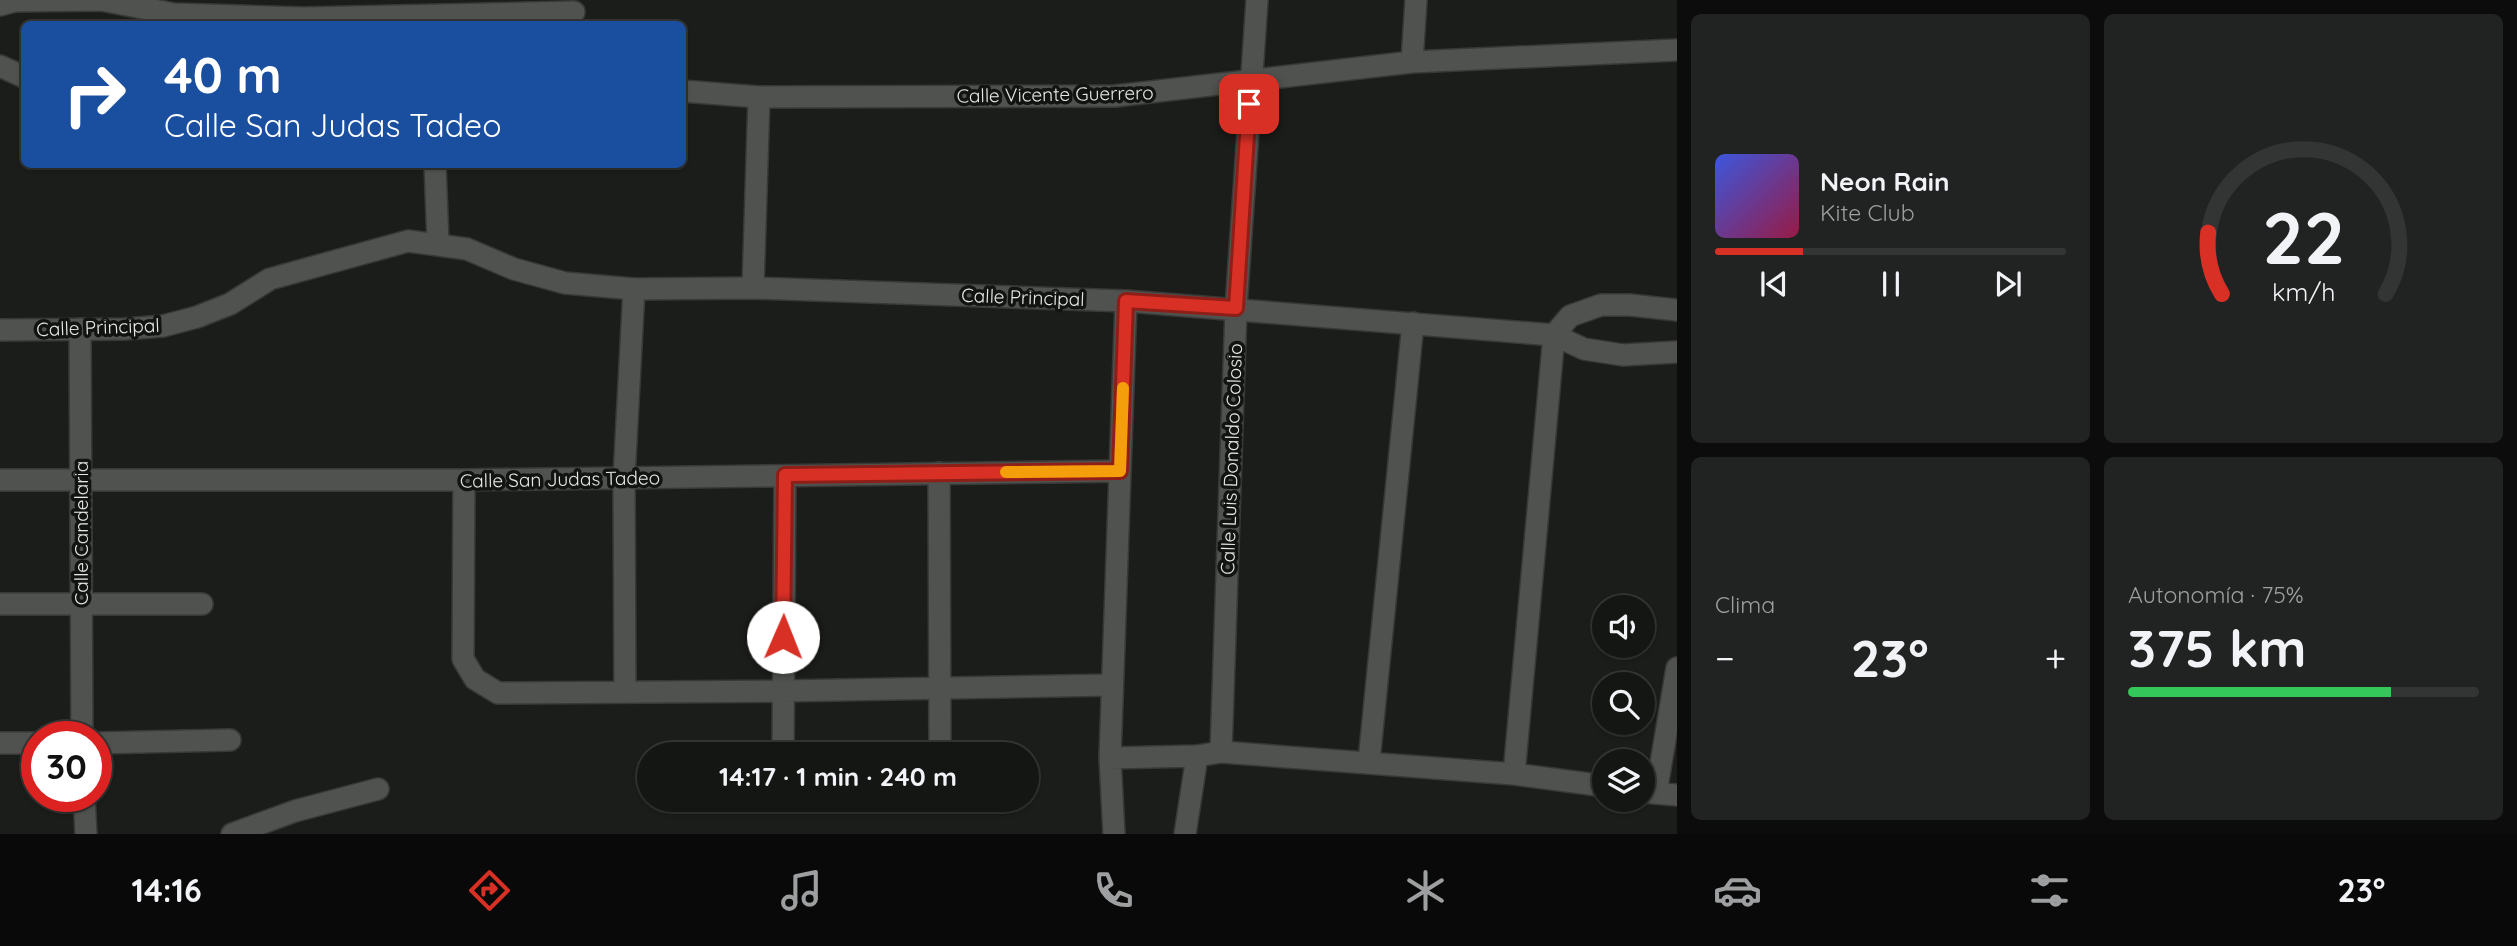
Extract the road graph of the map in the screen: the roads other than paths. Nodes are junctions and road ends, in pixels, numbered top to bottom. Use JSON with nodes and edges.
{"nodes":[{"id":1,"x":1257,"y":0,"type":"edge"},
{"id":2,"x":1416,"y":0,"type":"edge"},
{"id":3,"x":0,"y":5,"type":"edge"},
{"id":4,"x":574,"y":12,"type":"edge"},
{"id":5,"x":1677,"y":50,"type":"edge"},
{"id":6,"x":1412,"y":62,"type":"junction"},
{"id":7,"x":0,"y":66,"type":"edge"},
{"id":8,"x":21,"y":75,"type":"edge"},
{"id":9,"x":1251,"y":79,"type":"junction"},
{"id":10,"x":686,"y":91,"type":"edge"},
{"id":11,"x":759,"y":97,"type":"junction"},
{"id":12,"x":435,"y":168,"type":"edge"},
{"id":13,"x":438,"y":243,"type":"junction"},
{"id":14,"x":753,"y":288,"type":"junction"},
{"id":15,"x":634,"y":289,"type":"junction"},
{"id":16,"x":1126,"y":301,"type":"junction"},
{"id":17,"x":1236,"y":308,"type":"junction"},
{"id":18,"x":1677,"y":310,"type":"edge"},
{"id":19,"x":1413,"y":323,"type":"junction"},
{"id":20,"x":0,"y":330,"type":"edge"},
{"id":21,"x":80,"y":330,"type":"junction"},
{"id":22,"x":1554,"y":335,"type":"junction"},
{"id":23,"x":1677,"y":352,"type":"edge"},
{"id":24,"x":1120,"y":471,"type":"junction"},
{"id":25,"x":939,"y":473,"type":"junction"},
{"id":26,"x":785,"y":475,"type":"junction"},
{"id":27,"x":624,"y":478,"type":"junction"},
{"id":28,"x":0,"y":480,"type":"edge"},
{"id":29,"x":464,"y":480,"type":"junction"},
{"id":30,"x":80,"y":481,"type":"junction"},
{"id":31,"x":0,"y":604,"type":"edge"},
{"id":32,"x":82,"y":604,"type":"junction"},
{"id":33,"x":202,"y":604,"type":"dead end"},
{"id":34,"x":1677,"y":667,"type":"edge"},
{"id":35,"x":1112,"y":685,"type":"junction"},
{"id":36,"x":940,"y":689,"type":"junction"},
{"id":37,"x":783,"y":691,"type":"junction"},
{"id":38,"x":625,"y":692,"type":"junction"},
{"id":39,"x":82,"y":721,"type":"edge"},
{"id":40,"x":230,"y":740,"type":"dead end"},
{"id":41,"x":783,"y":742,"type":"edge"},
{"id":42,"x":940,"y":742,"type":"edge"},
{"id":43,"x":0,"y":743,"type":"edge"},
{"id":44,"x":21,"y":743,"type":"edge"},
{"id":45,"x":112,"y":743,"type":"edge"},
{"id":46,"x":1221,"y":752,"type":"junction"},
{"id":47,"x":1197,"y":756,"type":"junction"},
{"id":48,"x":1110,"y":758,"type":"junction"},
{"id":49,"x":1369,"y":761,"type":"junction"},
{"id":50,"x":1514,"y":774,"type":"junction"},
{"id":51,"x":1592,"y":784,"type":"edge"},
{"id":52,"x":378,"y":789,"type":"dead end"},
{"id":53,"x":1659,"y":793,"type":"edge"},
{"id":54,"x":85,"y":812,"type":"edge"},
{"id":55,"x":86,"y":834,"type":"edge"},
{"id":56,"x":232,"y":834,"type":"edge"},
{"id":57,"x":1114,"y":834,"type":"edge"},
{"id":58,"x":1185,"y":834,"type":"edge"}],
"edges":[{"from":1,"to":9,"type":"street","name":"Calle Luis Donaldo Colosio"},
{"from":2,"to":6,"type":"street"},
{"from":3,"to":4,"type":"street"},
{"from":5,"to":6,"type":"street","name":"Calle Vicente Guerrero"},
{"from":6,"to":9,"type":"street","name":"Calle Vicente Guerrero"},
{"from":7,"to":8,"type":"street"},
{"from":9,"to":11,"type":"street","name":"Calle Vicente Guerrero"},
{"from":9,"to":17,"type":"street","name":"Calle Luis Donaldo Colosio"},
{"from":10,"to":11,"type":"street","name":"Calle Vicente Guerrero"},
{"from":11,"to":14,"type":"street"},
{"from":12,"to":13,"type":"street"},
{"from":13,"to":15,"type":"street","name":"Calle Principal"},
{"from":13,"to":21,"type":"street","name":"Calle Principal"},
{"from":14,"to":15,"type":"street","name":"Calle Principal"},
{"from":14,"to":16,"type":"street","name":"Calle Principal"},
{"from":15,"to":27,"type":"street"},
{"from":16,"to":17,"type":"street","name":"Calle Principal"},
{"from":16,"to":24,"type":"street"},
{"from":17,"to":19,"type":"street","name":"Calle Principal"},
{"from":17,"to":46,"type":"street","name":"Calle Luis Donaldo Colosio"},
{"from":18,"to":22,"type":"street"},
{"from":19,"to":22,"type":"street","name":"Calle Principal"},
{"from":19,"to":49,"type":"street"},
{"from":20,"to":21,"type":"street","name":"Calle Principal"},
{"from":21,"to":30,"type":"street","name":"Calle Candelaria"},
{"from":22,"to":23,"type":"street","name":"Calle Principal"},
{"from":22,"to":50,"type":"street"},
{"from":24,"to":25,"type":"street","name":"Calle San Judas Tadeo"},
{"from":24,"to":35,"type":"street"},
{"from":25,"to":26,"type":"street","name":"Calle San Judas Tadeo"},
{"from":25,"to":36,"type":"street"},
{"from":26,"to":27,"type":"street","name":"Calle San Judas Tadeo"},
{"from":26,"to":37,"type":"street"},
{"from":27,"to":29,"type":"street","name":"Calle San Judas Tadeo"},
{"from":27,"to":38,"type":"street"},
{"from":28,"to":30,"type":"street","name":"Calle San Judas Tadeo"},
{"from":29,"to":30,"type":"street","name":"Calle San Judas Tadeo"},
{"from":29,"to":38,"type":"street"},
{"from":30,"to":32,"type":"street","name":"Calle Candelaria"},
{"from":31,"to":32,"type":"street"},
{"from":32,"to":33,"type":"street"},
{"from":32,"to":39,"type":"street","name":"Calle Candelaria"},
{"from":34,"to":53,"type":"street"},
{"from":35,"to":36,"type":"street"},
{"from":35,"to":48,"type":"street"},
{"from":36,"to":37,"type":"street"},
{"from":36,"to":42,"type":"street"},
{"from":37,"to":38,"type":"street"},
{"from":37,"to":41,"type":"street"},
{"from":40,"to":45,"type":"street"},
{"from":43,"to":44,"type":"street"},
{"from":46,"to":47,"type":"street"},
{"from":46,"to":49,"type":"street"},
{"from":47,"to":48,"type":"street"},
{"from":47,"to":58,"type":"street"},
{"from":48,"to":57,"type":"street"},
{"from":49,"to":50,"type":"street"},
{"from":50,"to":51,"type":"street"},
{"from":52,"to":56,"type":"street"},
{"from":54,"to":55,"type":"street"}]}
